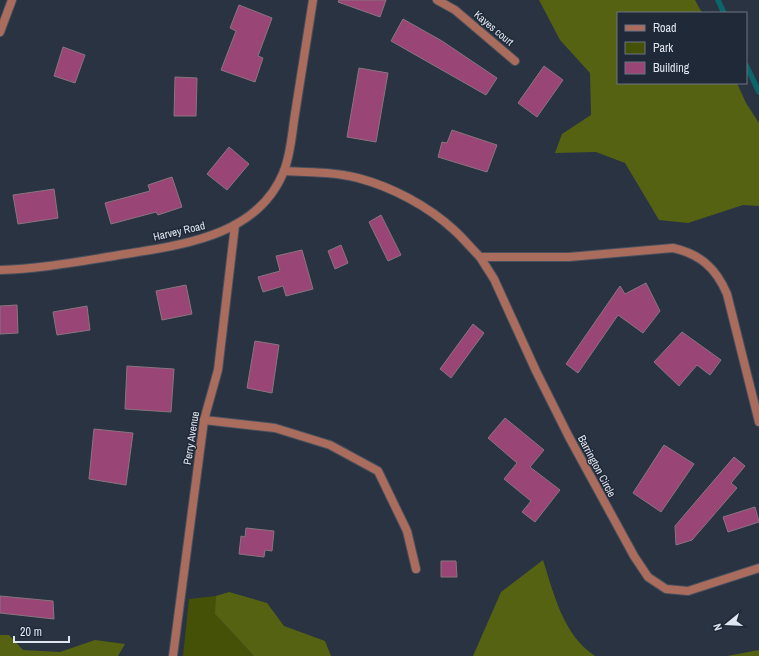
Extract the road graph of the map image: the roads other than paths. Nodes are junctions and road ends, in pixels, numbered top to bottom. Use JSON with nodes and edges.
{"nodes":[{"id":1,"x":12,"y":0,"type":"edge"},
{"id":2,"x":313,"y":0,"type":"edge"},
{"id":3,"x":437,"y":0,"type":"edge"},
{"id":4,"x":0,"y":32,"type":"edge"},
{"id":5,"x":515,"y":61,"type":"dead end"},
{"id":6,"x":284,"y":171,"type":"junction"},
{"id":7,"x":235,"y":225,"type":"junction"},
{"id":8,"x":480,"y":257,"type":"junction"},
{"id":9,"x":0,"y":270,"type":"edge"},
{"id":10,"x":204,"y":420,"type":"junction"},
{"id":11,"x":759,"y":422,"type":"edge"},
{"id":12,"x":759,"y":568,"type":"edge"},
{"id":13,"x":416,"y":569,"type":"dead end"},
{"id":14,"x":173,"y":656,"type":"edge"}],
"edges":[{"from":1,"to":4,"type":"street"},
{"from":2,"to":6,"type":"street","name":"Harvey Road"},
{"from":3,"to":5,"type":"street","name":"Kayes court"},
{"from":6,"to":7,"type":"street","name":"Harvey Road"},
{"from":6,"to":8,"type":"street","name":"Barrington Circle"},
{"from":7,"to":9,"type":"street","name":"Harvey Road"},
{"from":7,"to":10,"type":"street","name":"Perry Avenue"},
{"from":8,"to":11,"type":"street"},
{"from":8,"to":12,"type":"street","name":"Barrington Circle"},
{"from":10,"to":13,"type":"street"},
{"from":10,"to":14,"type":"street","name":"Perry Avenue"}]}
